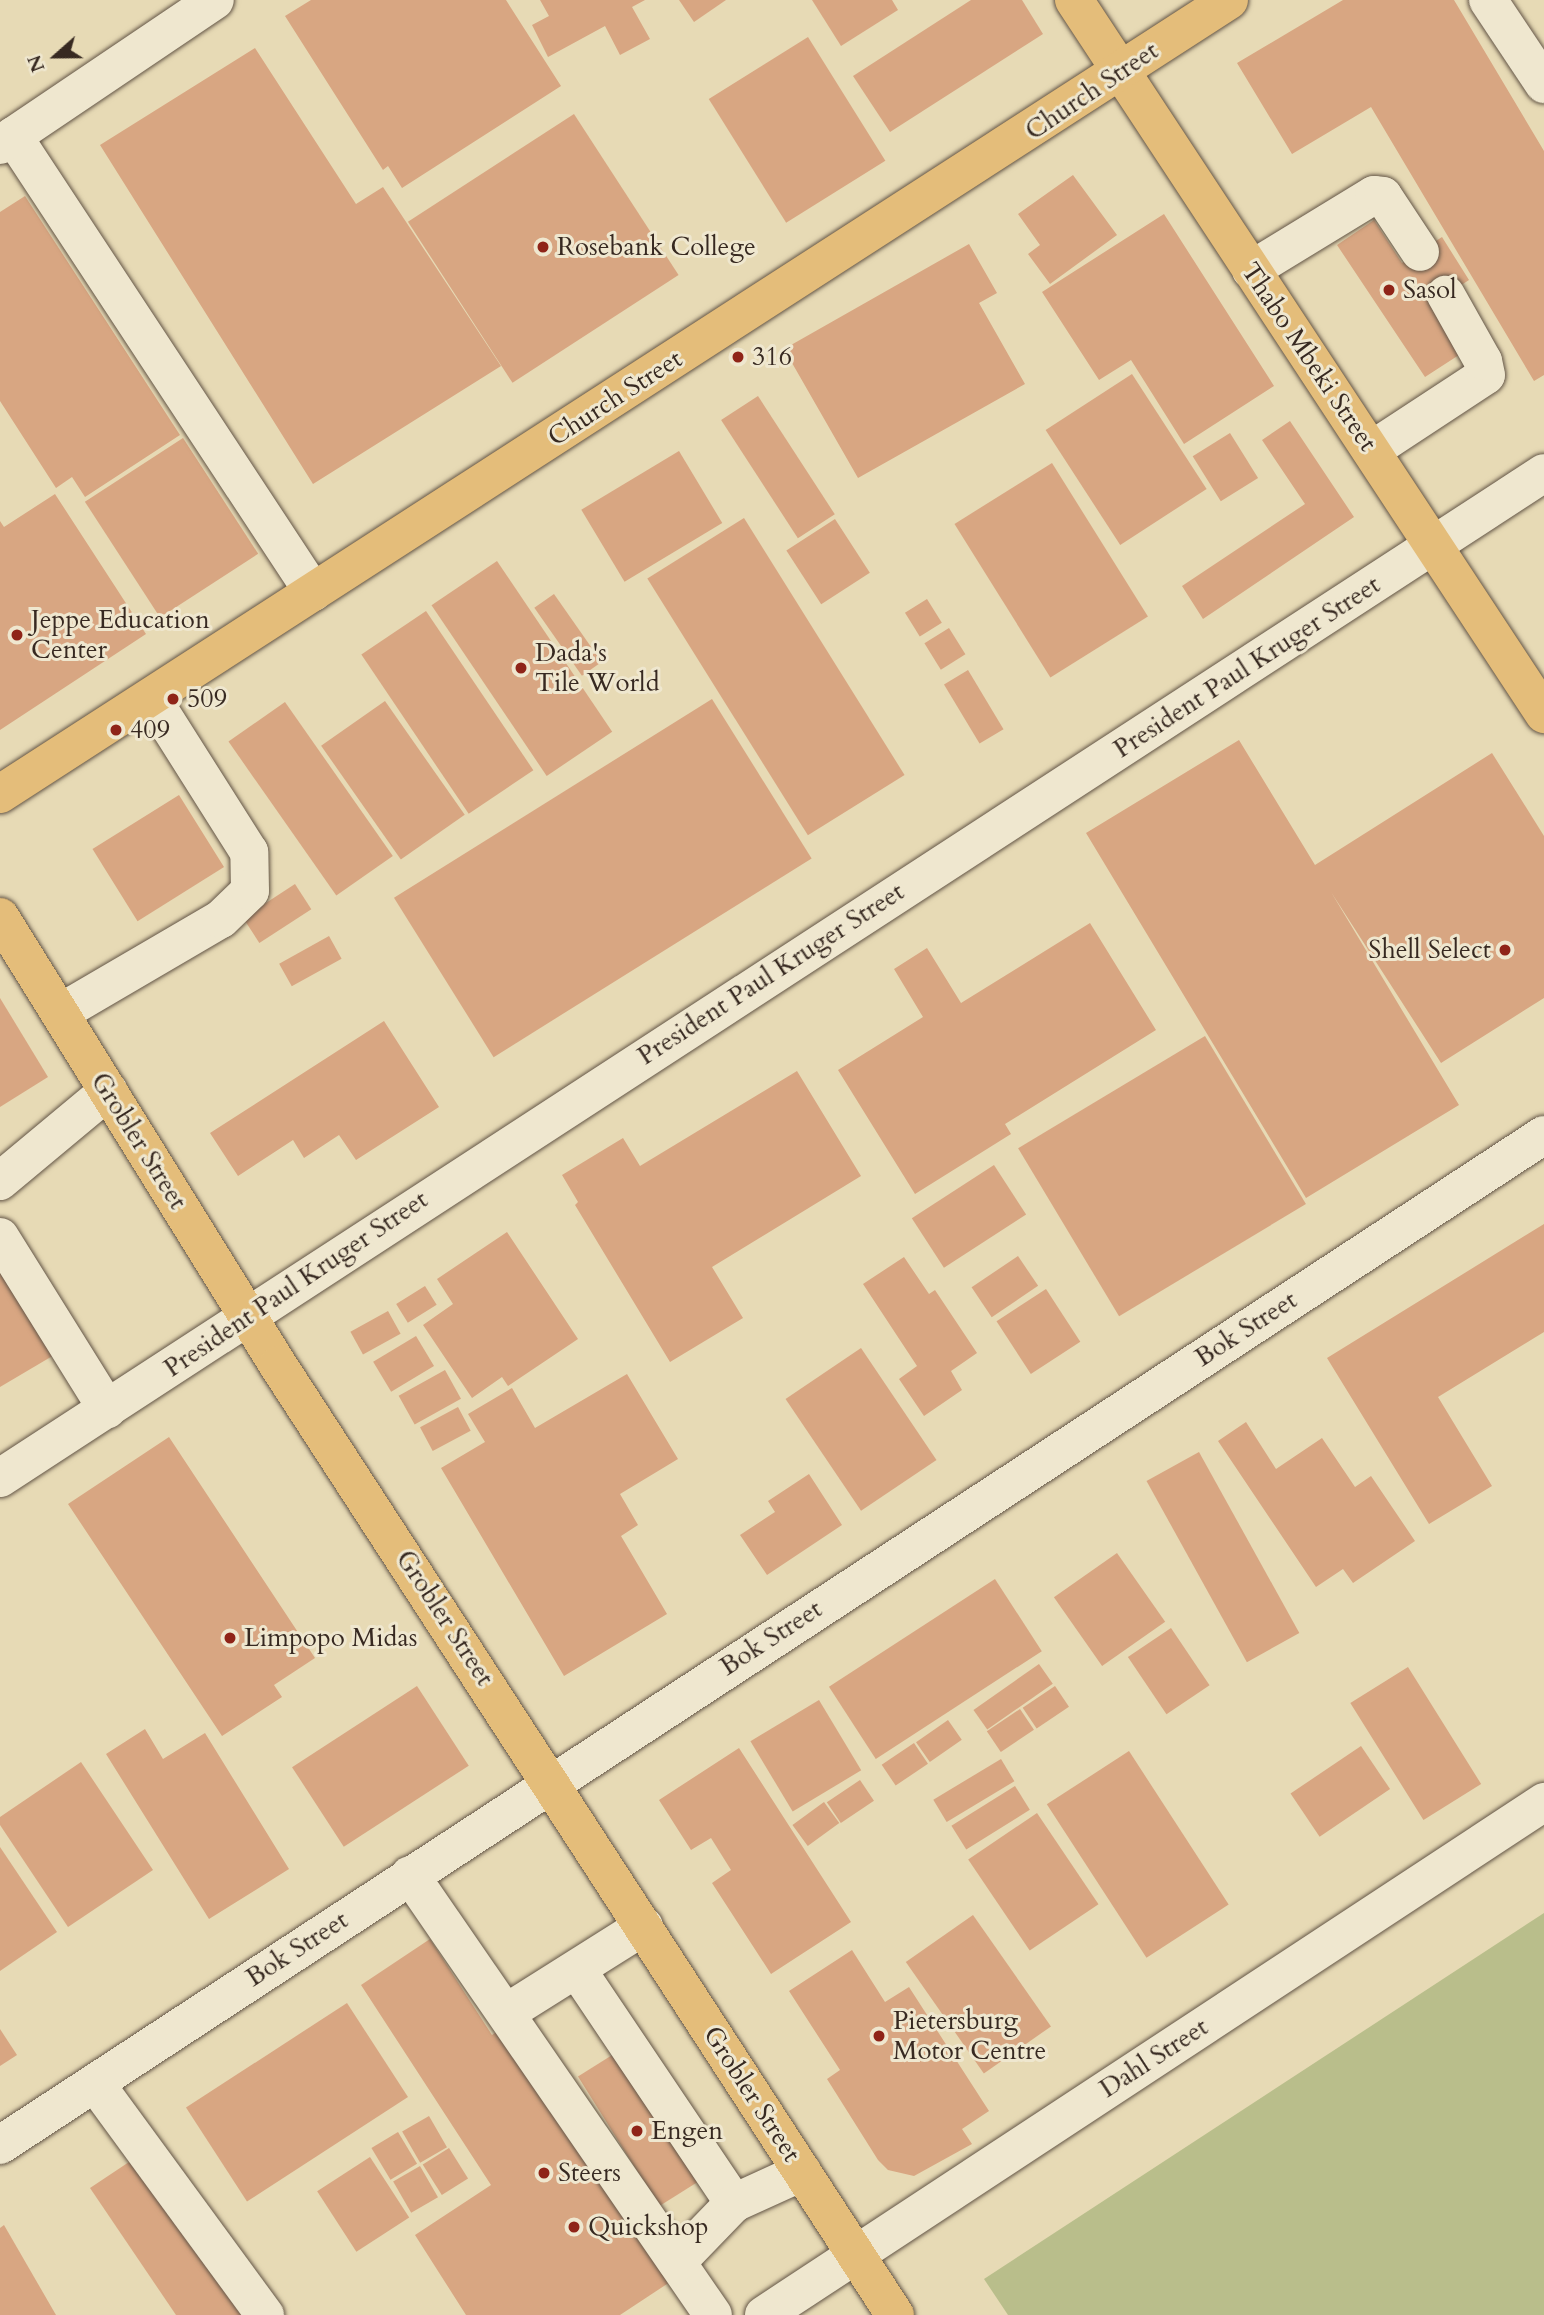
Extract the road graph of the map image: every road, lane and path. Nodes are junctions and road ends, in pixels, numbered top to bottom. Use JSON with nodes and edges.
{"nodes":[{"id":1,"x":215,"y":0,"type":"edge"},
{"id":2,"x":1074,"y":0,"type":"edge"},
{"id":3,"x":1229,"y":0,"type":"edge"},
{"id":4,"x":1488,"y":0,"type":"edge"},
{"id":5,"x":1121,"y":72,"type":"junction"},
{"id":6,"x":1544,"y":84,"type":"edge"},
{"id":7,"x":6,"y":141,"type":"edge"},
{"id":8,"x":1420,"y":252,"type":"dead end"},
{"id":9,"x":1251,"y":270,"type":"junction"},
{"id":10,"x":1446,"y":295,"type":"dead end"},
{"id":11,"x":1372,"y":450,"type":"junction"},
{"id":12,"x":1544,"y":473,"type":"edge"},
{"id":13,"x":1436,"y":544,"type":"junction"},
{"id":14,"x":313,"y":592,"type":"junction"},
{"id":15,"x":151,"y":697,"type":"junction"},
{"id":16,"x":1544,"y":714,"type":"edge"},
{"id":17,"x":0,"y":794,"type":"edge"},
{"id":18,"x":0,"y":917,"type":"edge"},
{"id":19,"x":60,"y":1013,"type":"junction"},
{"id":20,"x":108,"y":1091,"type":"junction"},
{"id":21,"x":1544,"y":1135,"type":"edge"},
{"id":22,"x":0,"y":1181,"type":"edge"},
{"id":23,"x":0,"y":1237,"type":"edge"},
{"id":24,"x":247,"y":1316,"type":"junction"},
{"id":25,"x":107,"y":1409,"type":"junction"},
{"id":26,"x":0,"y":1478,"type":"edge"},
{"id":27,"x":553,"y":1782,"type":"junction"},
{"id":28,"x":1544,"y":1802,"type":"edge"},
{"id":29,"x":410,"y":1875,"type":"junction"},
{"id":30,"x":644,"y":1926,"type":"junction"},
{"id":31,"x":578,"y":1971,"type":"junction"},
{"id":32,"x":506,"y":2013,"type":"junction"},
{"id":33,"x":94,"y":2083,"type":"junction"},
{"id":34,"x":0,"y":2145,"type":"edge"},
{"id":35,"x":802,"y":2172,"type":"junction"},
{"id":36,"x":734,"y":2203,"type":"junction"},
{"id":37,"x":855,"y":2255,"type":"junction"},
{"id":38,"x":677,"y":2262,"type":"junction"},
{"id":39,"x":265,"y":2315,"type":"edge"},
{"id":40,"x":713,"y":2315,"type":"edge"},
{"id":41,"x":764,"y":2315,"type":"edge"},
{"id":42,"x":895,"y":2315,"type":"edge"}],
"edges":[{"from":1,"to":7,"type":"street"},
{"from":2,"to":5,"type":"main road","name":"Thabo Mbeki Street"},
{"from":3,"to":5,"type":"main road","name":"Church Street"},
{"from":4,"to":6,"type":"street"},
{"from":5,"to":9,"type":"main road","name":"Thabo Mbeki Street"},
{"from":5,"to":14,"type":"main road","name":"Church Street"},
{"from":7,"to":14,"type":"street"},
{"from":8,"to":9,"type":"street"},
{"from":9,"to":11,"type":"main road","name":"Thabo Mbeki Street"},
{"from":10,"to":11,"type":"street"},
{"from":11,"to":13,"type":"main road","name":"Thabo Mbeki Street"},
{"from":12,"to":13,"type":"street","name":"President Paul Kruger Street"},
{"from":13,"to":16,"type":"main road","name":"Thabo Mbeki Street"},
{"from":13,"to":24,"type":"street","name":"President Paul Kruger Street"},
{"from":14,"to":15,"type":"main road","name":"Church Street"},
{"from":15,"to":17,"type":"main road","name":"Church Street"},
{"from":15,"to":19,"type":"street"},
{"from":18,"to":19,"type":"main road","name":"Grobler Street"},
{"from":19,"to":20,"type":"main road","name":"Grobler Street"},
{"from":20,"to":22,"type":"street"},
{"from":20,"to":24,"type":"main road","name":"Grobler Street"},
{"from":21,"to":27,"type":"street","name":"Bok Street"},
{"from":23,"to":25,"type":"street"},
{"from":24,"to":25,"type":"street","name":"President Paul Kruger Street"},
{"from":24,"to":27,"type":"main road","name":"Grobler Street"},
{"from":25,"to":26,"type":"street","name":"President Paul Kruger Street"},
{"from":27,"to":29,"type":"street","name":"Bok Street"},
{"from":27,"to":30,"type":"main road","name":"Grobler Street"},
{"from":28,"to":37,"type":"street","name":"Dahl Street"},
{"from":29,"to":32,"type":"street"},
{"from":29,"to":33,"type":"street","name":"Bok Street"},
{"from":30,"to":31,"type":"street"},
{"from":30,"to":35,"type":"main road","name":"Grobler Street"},
{"from":31,"to":32,"type":"street"},
{"from":31,"to":36,"type":"street"},
{"from":32,"to":38,"type":"street"},
{"from":33,"to":34,"type":"street","name":"Bok Street"},
{"from":33,"to":39,"type":"street"},
{"from":35,"to":36,"type":"street"},
{"from":35,"to":37,"type":"main road","name":"Grobler Street"},
{"from":36,"to":38,"type":"street"},
{"from":37,"to":41,"type":"street","name":"Dahl Street"},
{"from":37,"to":42,"type":"main road","name":"Grobler Street"},
{"from":38,"to":40,"type":"street"}]}
